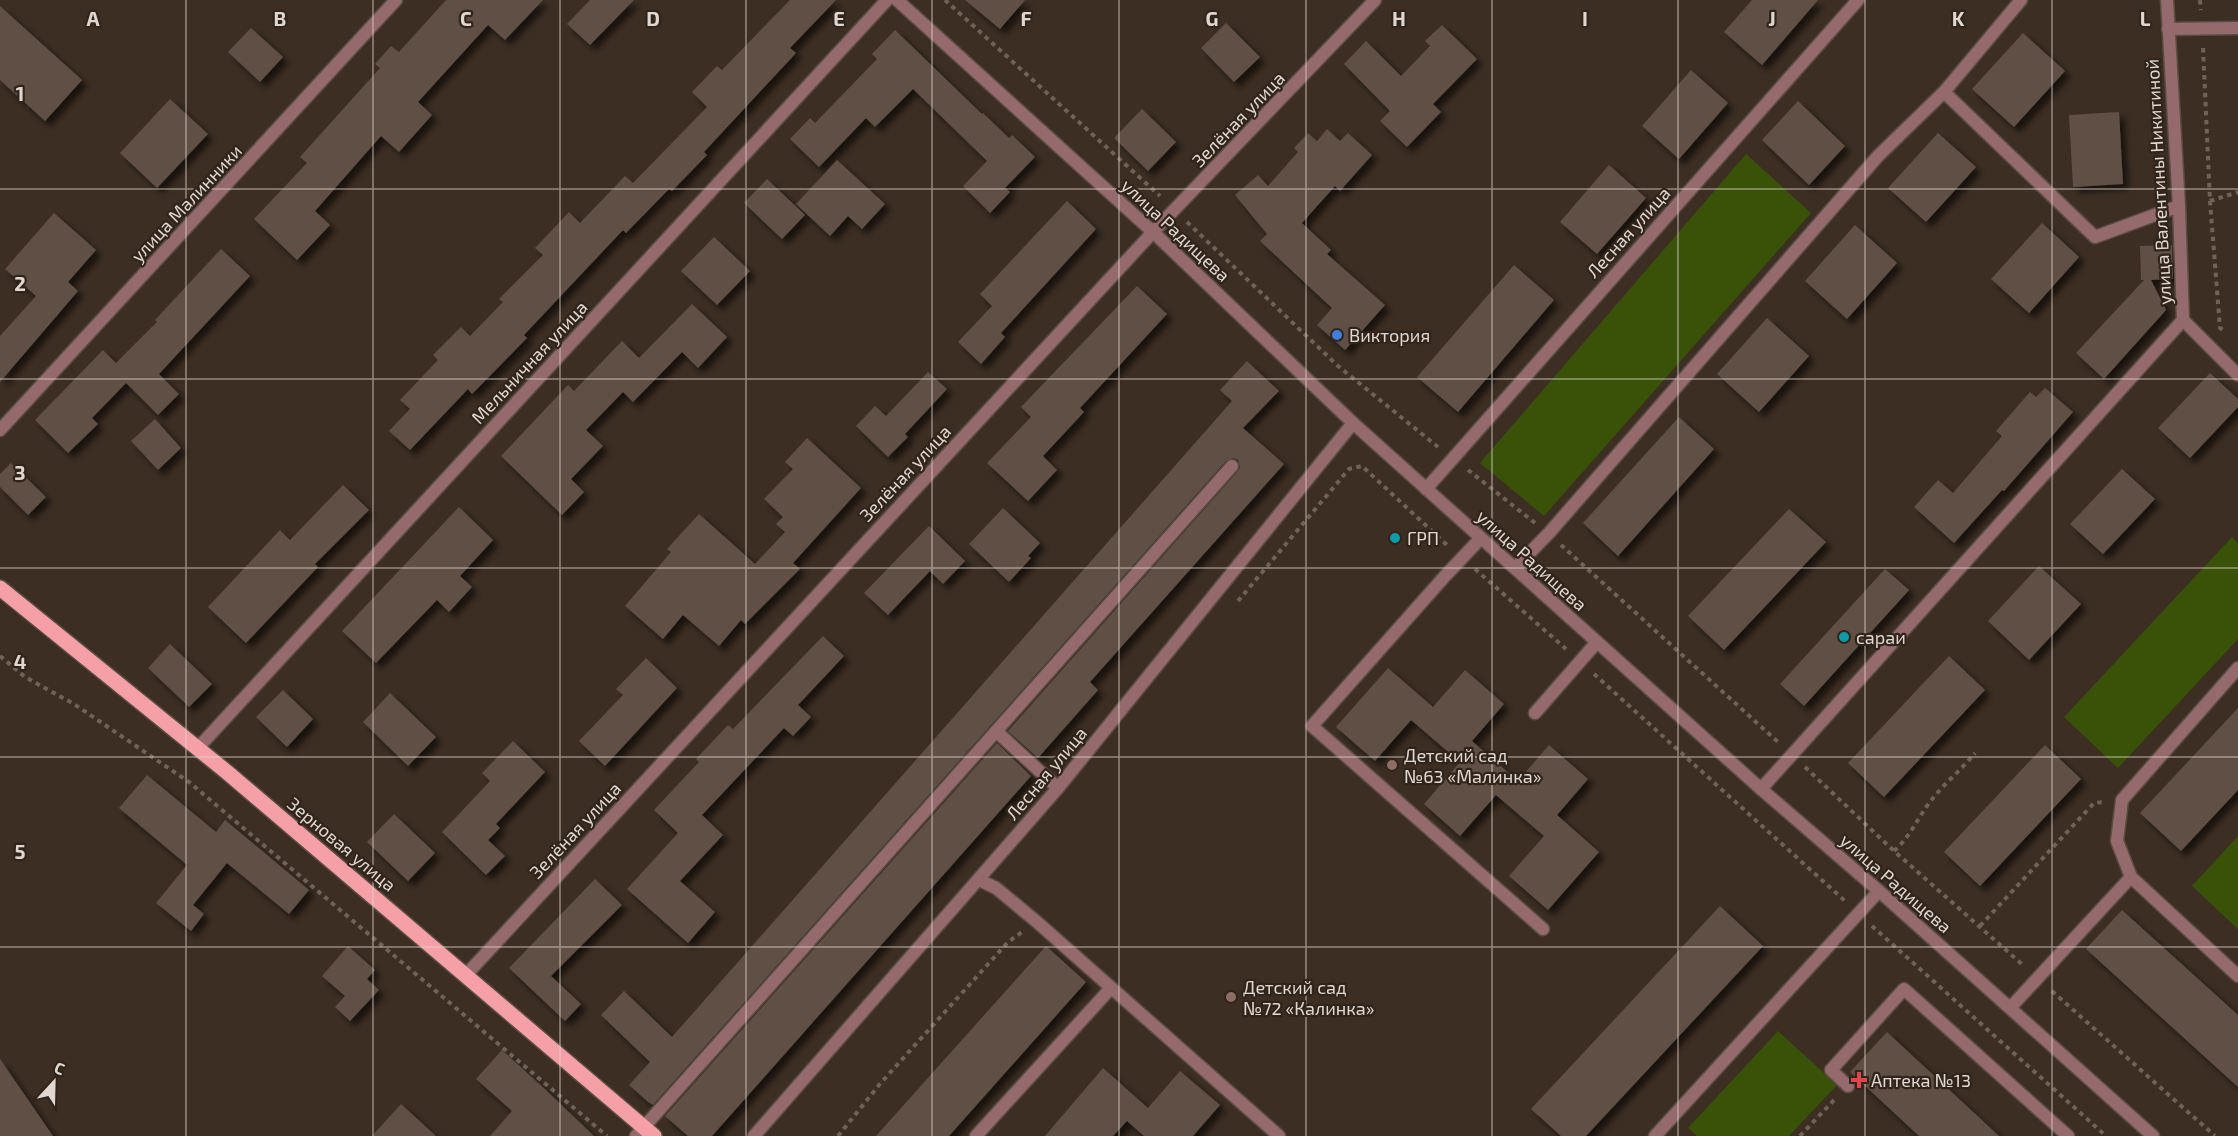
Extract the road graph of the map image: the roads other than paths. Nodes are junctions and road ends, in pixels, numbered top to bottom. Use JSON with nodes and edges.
{"nodes":[{"id":1,"x":396,"y":0,"type":"edge"},
{"id":2,"x":887,"y":0,"type":"edge"},
{"id":3,"x":897,"y":0,"type":"edge"},
{"id":4,"x":1375,"y":0,"type":"edge"},
{"id":5,"x":1858,"y":0,"type":"edge"},
{"id":6,"x":2021,"y":0,"type":"edge"},
{"id":7,"x":2167,"y":0,"type":"edge"},
{"id":8,"x":2238,"y":28,"type":"edge"},
{"id":9,"x":2168,"y":29,"type":"junction"},
{"id":10,"x":1944,"y":92,"type":"junction"},
{"id":11,"x":2179,"y":206,"type":"junction"},
{"id":12,"x":1153,"y":232,"type":"junction"},
{"id":13,"x":2183,"y":320,"type":"junction"},
{"id":14,"x":2238,"y":375,"type":"edge"},
{"id":15,"x":1353,"y":423,"type":"junction"},
{"id":16,"x":0,"y":430,"type":"edge"},
{"id":17,"x":1232,"y":466,"type":"dead end"},
{"id":18,"x":1426,"y":489,"type":"junction"},
{"id":19,"x":1481,"y":538,"type":"junction"},
{"id":20,"x":1515,"y":568,"type":"junction"},
{"id":21,"x":0,"y":588,"type":"edge"},
{"id":22,"x":1597,"y":642,"type":"junction"},
{"id":23,"x":2238,"y":668,"type":"edge"},
{"id":24,"x":1535,"y":713,"type":"dead end"},
{"id":25,"x":996,"y":731,"type":"junction"},
{"id":26,"x":197,"y":749,"type":"junction"},
{"id":27,"x":1058,"y":788,"type":"junction"},
{"id":28,"x":1761,"y":789,"type":"junction"},
{"id":29,"x":2130,"y":877,"type":"junction"},
{"id":30,"x":979,"y":880,"type":"junction"},
{"id":31,"x":1879,"y":891,"type":"junction"},
{"id":32,"x":1543,"y":929,"type":"dead end"},
{"id":33,"x":466,"y":975,"type":"junction"},
{"id":34,"x":2238,"y":975,"type":"edge"},
{"id":35,"x":1111,"y":987,"type":"junction"},
{"id":36,"x":2010,"y":1008,"type":"junction"},
{"id":37,"x":1848,"y":1086,"type":"road end"},
{"id":38,"x":645,"y":1133,"type":"edge"},
{"id":39,"x":754,"y":1136,"type":"edge"},
{"id":40,"x":976,"y":1136,"type":"edge"},
{"id":41,"x":1279,"y":1136,"type":"edge"},
{"id":42,"x":1655,"y":1136,"type":"edge"},
{"id":43,"x":2068,"y":1136,"type":"edge"},
{"id":44,"x":2153,"y":1136,"type":"edge"}],
"edges":[{"from":1,"to":16,"type":"street","name":"улица Малинники"},
{"from":2,"to":26,"type":"street","name":"Мельничная улица"},
{"from":3,"to":12,"type":"street","name":"улица Радищева"},
{"from":4,"to":12,"type":"street","name":"Зелёная улица"},
{"from":5,"to":18,"type":"street","name":"Лесная улица"},
{"from":6,"to":10,"type":"street"},
{"from":7,"to":9,"type":"street","name":"улица Валентины Никитиной"},
{"from":8,"to":9,"type":"street"},
{"from":9,"to":11,"type":"street","name":"улица Валентины Никитиной"},
{"from":10,"to":11,"type":"street"},
{"from":10,"to":20,"type":"street"},
{"from":11,"to":13,"type":"street","name":"улица Валентины Никитиной"},
{"from":12,"to":15,"type":"street","name":"улица Радищева"},
{"from":12,"to":33,"type":"street","name":"Зелёная улица"},
{"from":13,"to":14,"type":"street","name":"улица Валентины Никитиной"},
{"from":13,"to":28,"type":"street"},
{"from":15,"to":18,"type":"street","name":"улица Радищева"},
{"from":15,"to":27,"type":"street","name":"Лесная улица"},
{"from":17,"to":25,"type":"street"},
{"from":18,"to":19,"type":"street","name":"улица Радищева"},
{"from":19,"to":20,"type":"street","name":"улица Радищева"},
{"from":19,"to":32,"type":"street"},
{"from":20,"to":22,"type":"street","name":"улица Радищева"},
{"from":21,"to":26,"type":"main road","name":"Зерновая улица"},
{"from":22,"to":24,"type":"street"},
{"from":22,"to":28,"type":"street","name":"улица Радищева"},
{"from":23,"to":29,"type":"street"},
{"from":25,"to":27,"type":"street"},
{"from":25,"to":38,"type":"street"},
{"from":26,"to":33,"type":"main road","name":"Зерновая улица"},
{"from":27,"to":30,"type":"street","name":"Лесная улица"},
{"from":28,"to":31,"type":"street","name":"улица Радищева"},
{"from":29,"to":34,"type":"street"},
{"from":29,"to":36,"type":"street"},
{"from":30,"to":35,"type":"street"},
{"from":30,"to":39,"type":"street","name":"Лесная улица"},
{"from":31,"to":36,"type":"street","name":"улица Радищева"},
{"from":31,"to":42,"type":"street"},
{"from":33,"to":38,"type":"main road","name":"Зерновая улица"},
{"from":35,"to":40,"type":"street"},
{"from":35,"to":41,"type":"street"},
{"from":36,"to":44,"type":"street","name":"улица Радищева"},
{"from":37,"to":43,"type":"street"}]}
